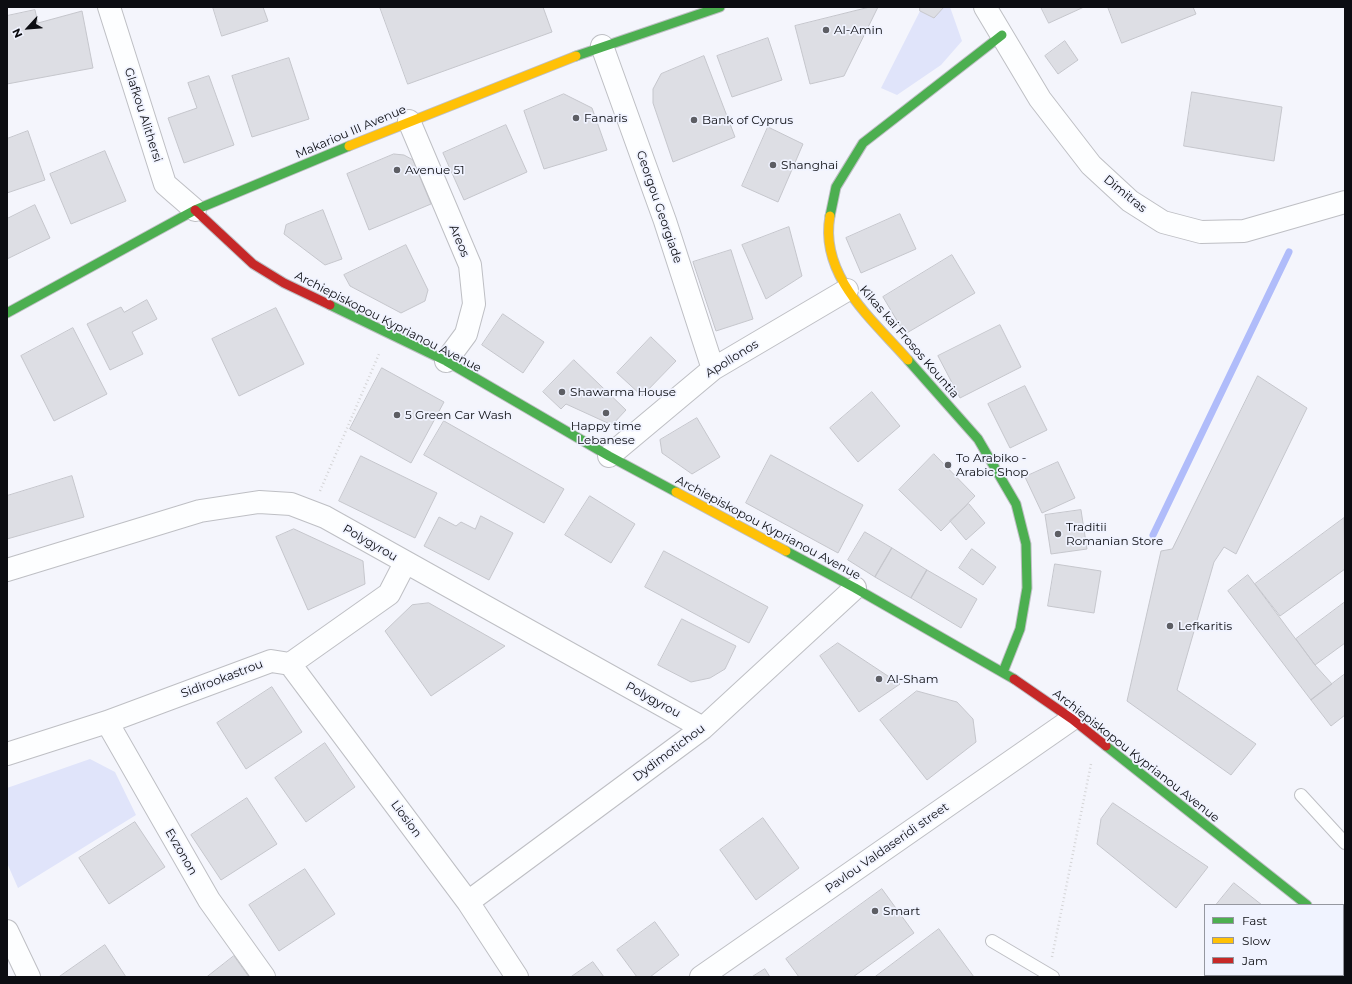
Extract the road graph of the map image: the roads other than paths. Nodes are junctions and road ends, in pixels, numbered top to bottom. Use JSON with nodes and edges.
{"nodes":[{"id":1,"x":109,"y":7,"type":"edge"},
{"id":2,"x":720,"y":7,"type":"edge"},
{"id":3,"x":985,"y":7,"type":"edge"},
{"id":4,"x":1002,"y":35,"type":"junction"},
{"id":5,"x":602,"y":46,"type":"junction"},
{"id":6,"x":409,"y":120,"type":"junction"},
{"id":7,"x":1345,"y":202,"type":"edge"},
{"id":8,"x":195,"y":210,"type":"junction"},
{"id":9,"x":847,"y":290,"type":"junction"},
{"id":10,"x":7,"y":313,"type":"edge"},
{"id":11,"x":446,"y":361,"type":"junction"},
{"id":12,"x":713,"y":369,"type":"junction"},
{"id":13,"x":609,"y":456,"type":"junction"},
{"id":14,"x":405,"y":563,"type":"junction"},
{"id":15,"x":7,"y":570,"type":"edge"},
{"id":16,"x":855,"y":588,"type":"junction"},
{"id":17,"x":290,"y":664,"type":"junction"},
{"id":18,"x":1003,"y":672,"type":"junction"},
{"id":19,"x":1072,"y":719,"type":"junction"},
{"id":20,"x":107,"y":722,"type":"junction"},
{"id":21,"x":703,"y":728,"type":"junction"},
{"id":22,"x":7,"y":754,"type":"edge"},
{"id":23,"x":1301,"y":795,"type":"dead end"},
{"id":24,"x":1345,"y":843,"type":"edge"},
{"id":25,"x":468,"y":902,"type":"junction"},
{"id":26,"x":1306,"y":904,"type":"edge"},
{"id":27,"x":7,"y":931,"type":"edge"},
{"id":28,"x":992,"y":941,"type":"dead end"},
{"id":29,"x":1051,"y":976,"type":"edge"},
{"id":30,"x":30,"y":977,"type":"edge"},
{"id":31,"x":264,"y":977,"type":"edge"},
{"id":32,"x":517,"y":977,"type":"edge"},
{"id":33,"x":701,"y":977,"type":"edge"}],
"edges":[{"from":1,"to":8,"type":"street","name":"Glafkou Alithersi"},
{"from":2,"to":5,"type":"street","name":"Makariou III Avenue"},
{"from":3,"to":4,"type":"street","name":"Dimitras"},
{"from":4,"to":7,"type":"street","name":"Dimitras"},
{"from":4,"to":9,"type":"street","name":"Kikas kai Frosos Kountia"},
{"from":5,"to":6,"type":"street","name":"Makariou III Avenue"},
{"from":5,"to":12,"type":"street","name":"Georgou Georgiade"},
{"from":6,"to":8,"type":"street","name":"Makariou III Avenue"},
{"from":6,"to":11,"type":"street","name":"Areos"},
{"from":8,"to":10,"type":"street","name":"Makariou III Avenue"},
{"from":8,"to":11,"type":"street","name":"Archiepiskopou Kyprianou Avenue"},
{"from":9,"to":12,"type":"street","name":"Apollonos"},
{"from":9,"to":18,"type":"street","name":"Kikas kai Frosos Kountia"},
{"from":11,"to":13,"type":"street","name":"Archiepiskopou Kyprianou Avenue"},
{"from":12,"to":13,"type":"street","name":"Apollonos"},
{"from":13,"to":16,"type":"street","name":"Archiepiskopou Kyprianou Avenue"},
{"from":14,"to":15,"type":"street","name":"Polygyrou"},
{"from":14,"to":17,"type":"street"},
{"from":14,"to":21,"type":"street","name":"Polygyrou"},
{"from":16,"to":18,"type":"street","name":"Archiepiskopou Kyprianou Avenue"},
{"from":16,"to":21,"type":"street","name":"Dydimotichou"},
{"from":17,"to":20,"type":"street","name":"Sidirookastrou"},
{"from":17,"to":25,"type":"street","name":"Liosion"},
{"from":18,"to":19,"type":"street","name":"Archiepiskopou Kyprianou Avenue"},
{"from":19,"to":26,"type":"street","name":"Archiepiskopou Kyprianou Avenue"},
{"from":19,"to":33,"type":"street","name":"Pavlou Valdaseridi street"},
{"from":20,"to":22,"type":"street","name":"Sidirookastrou"},
{"from":20,"to":31,"type":"street","name":"Evzonon"},
{"from":21,"to":25,"type":"street","name":"Dydimotichou"},
{"from":23,"to":24,"type":"lane"},
{"from":25,"to":32,"type":"street","name":"Liosion"},
{"from":27,"to":30,"type":"street"},
{"from":28,"to":29,"type":"lane"}]}
